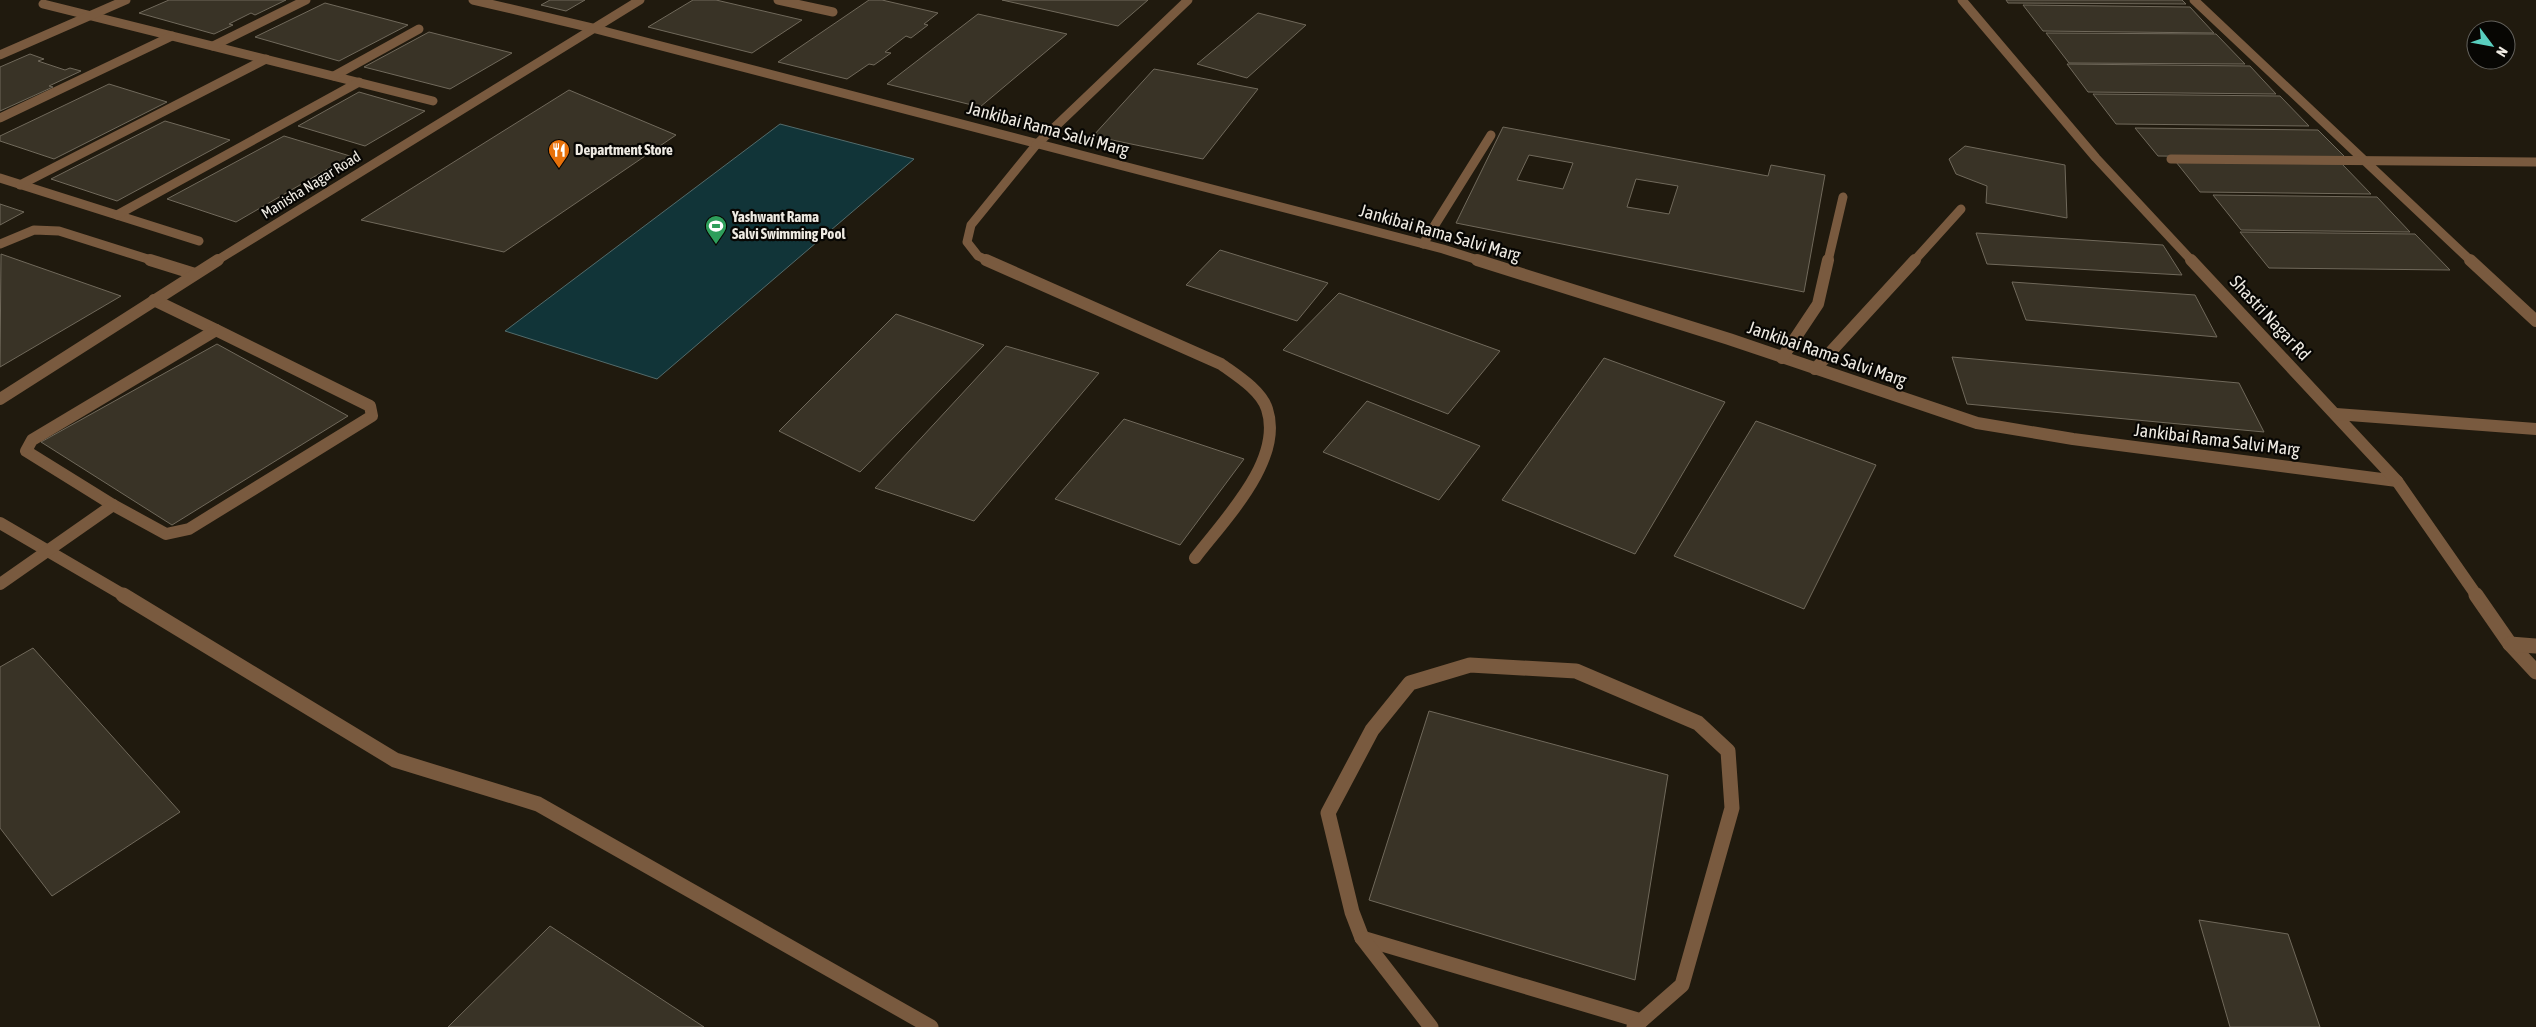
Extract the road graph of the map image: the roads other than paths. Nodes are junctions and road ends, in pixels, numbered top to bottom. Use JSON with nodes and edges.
{"nodes":[{"id":1,"x":126,"y":0,"type":"edge"},
{"id":2,"x":306,"y":0,"type":"edge"},
{"id":3,"x":473,"y":0,"type":"edge"},
{"id":4,"x":640,"y":0,"type":"edge"},
{"id":5,"x":778,"y":0,"type":"edge"},
{"id":6,"x":1188,"y":0,"type":"edge"},
{"id":7,"x":1962,"y":0,"type":"edge"},
{"id":8,"x":2194,"y":0,"type":"edge"},
{"id":9,"x":43,"y":4,"type":"dead end"},
{"id":10,"x":833,"y":12,"type":"dead end"},
{"id":11,"x":90,"y":16,"type":"junction"},
{"id":12,"x":592,"y":28,"type":"junction"},
{"id":13,"x":420,"y":29,"type":"dead end"},
{"id":14,"x":172,"y":36,"type":"junction"},
{"id":15,"x":213,"y":46,"type":"junction"},
{"id":16,"x":0,"y":55,"type":"edge"},
{"id":17,"x":266,"y":59,"type":"junction"},
{"id":18,"x":334,"y":76,"type":"junction"},
{"id":19,"x":359,"y":82,"type":"junction"},
{"id":20,"x":433,"y":101,"type":"dead end"},
{"id":21,"x":0,"y":118,"type":"edge"},
{"id":22,"x":1491,"y":135,"type":"dead end"},
{"id":23,"x":1036,"y":145,"type":"junction"},
{"id":24,"x":2171,"y":159,"type":"dead end"},
{"id":25,"x":2364,"y":162,"type":"junction"},
{"id":26,"x":2536,"y":162,"type":"edge"},
{"id":27,"x":0,"y":178,"type":"edge"},
{"id":28,"x":20,"y":185,"type":"junction"},
{"id":29,"x":1843,"y":197,"type":"dead end"},
{"id":30,"x":1961,"y":208,"type":"dead end"},
{"id":31,"x":117,"y":215,"type":"junction"},
{"id":32,"x":198,"y":241,"type":"dead end"},
{"id":33,"x":0,"y":244,"type":"edge"},
{"id":34,"x":1423,"y":244,"type":"junction"},
{"id":35,"x":195,"y":274,"type":"junction"},
{"id":36,"x":154,"y":300,"type":"junction"},
{"id":37,"x":2536,"y":321,"type":"edge"},
{"id":38,"x":216,"y":330,"type":"junction"},
{"id":39,"x":1782,"y":358,"type":"junction"},
{"id":40,"x":1815,"y":370,"type":"junction"},
{"id":41,"x":0,"y":400,"type":"edge"},
{"id":42,"x":2336,"y":414,"type":"junction"},
{"id":43,"x":2536,"y":429,"type":"edge"},
{"id":44,"x":2397,"y":481,"type":"junction"},
{"id":45,"x":113,"y":506,"type":"junction"},
{"id":46,"x":0,"y":523,"type":"edge"},
{"id":47,"x":49,"y":550,"type":"junction"},
{"id":48,"x":1195,"y":558,"type":"dead end"},
{"id":49,"x":0,"y":584,"type":"edge"},
{"id":50,"x":2510,"y":644,"type":"junction"},
{"id":51,"x":2536,"y":646,"type":"edge"},
{"id":52,"x":2536,"y":672,"type":"edge"},
{"id":53,"x":1362,"y":938,"type":"junction"},
{"id":54,"x":1638,"y":1024,"type":"edge"},
{"id":55,"x":932,"y":1027,"type":"edge"},
{"id":56,"x":1431,"y":1027,"type":"edge"}],
"edges":[{"from":1,"to":11,"type":"street"},
{"from":2,"to":15,"type":"street"},
{"from":3,"to":12,"type":"street","name":"Jankibai Rama Salvi Marg"},
{"from":4,"to":12,"type":"street","name":"Manisha Nagar Road"},
{"from":5,"to":10,"type":"street"},
{"from":6,"to":23,"type":"street"},
{"from":7,"to":42,"type":"street","name":"Shastri Nagar Rd"},
{"from":8,"to":25,"type":"street"},
{"from":9,"to":11,"type":"street"},
{"from":11,"to":14,"type":"street"},
{"from":11,"to":16,"type":"street"},
{"from":12,"to":23,"type":"street","name":"Jankibai Rama Salvi Marg"},
{"from":12,"to":35,"type":"street","name":"Manisha Nagar Road"},
{"from":13,"to":18,"type":"street"},
{"from":14,"to":15,"type":"street"},
{"from":14,"to":21,"type":"street"},
{"from":15,"to":17,"type":"street"},
{"from":17,"to":18,"type":"street"},
{"from":17,"to":28,"type":"street"},
{"from":18,"to":19,"type":"street"},
{"from":19,"to":20,"type":"street"},
{"from":19,"to":31,"type":"street"},
{"from":22,"to":34,"type":"street"},
{"from":23,"to":34,"type":"street","name":"Jankibai Rama Salvi Marg"},
{"from":23,"to":48,"type":"street"},
{"from":24,"to":25,"type":"street"},
{"from":25,"to":26,"type":"street"},
{"from":25,"to":37,"type":"street"},
{"from":27,"to":28,"type":"street"},
{"from":28,"to":31,"type":"street"},
{"from":29,"to":39,"type":"street"},
{"from":30,"to":40,"type":"street"},
{"from":31,"to":32,"type":"street"},
{"from":33,"to":35,"type":"street"},
{"from":34,"to":39,"type":"street","name":"Jankibai Rama Salvi Marg"},
{"from":35,"to":36,"type":"street","name":"Manisha Nagar Road"},
{"from":36,"to":38,"type":"street"},
{"from":36,"to":41,"type":"street","name":"Manisha Nagar Road"},
{"from":38,"to":45,"type":"street"},
{"from":38,"to":45,"type":"street"},
{"from":39,"to":40,"type":"street","name":"Jankibai Rama Salvi Marg"},
{"from":40,"to":44,"type":"street","name":"Jankibai Rama Salvi Marg"},
{"from":42,"to":43,"type":"street"},
{"from":42,"to":44,"type":"street","name":"Shastri Nagar Rd"},
{"from":44,"to":50,"type":"street","name":"Shastri Nagar Rd"},
{"from":45,"to":47,"type":"street"},
{"from":46,"to":47,"type":"street"},
{"from":47,"to":49,"type":"street"},
{"from":47,"to":55,"type":"street"},
{"from":50,"to":51,"type":"street"},
{"from":50,"to":52,"type":"street","name":"Shastri Nagar Rd"},
{"from":53,"to":54,"type":"street"},
{"from":53,"to":54,"type":"street"},
{"from":53,"to":56,"type":"street"}]}
